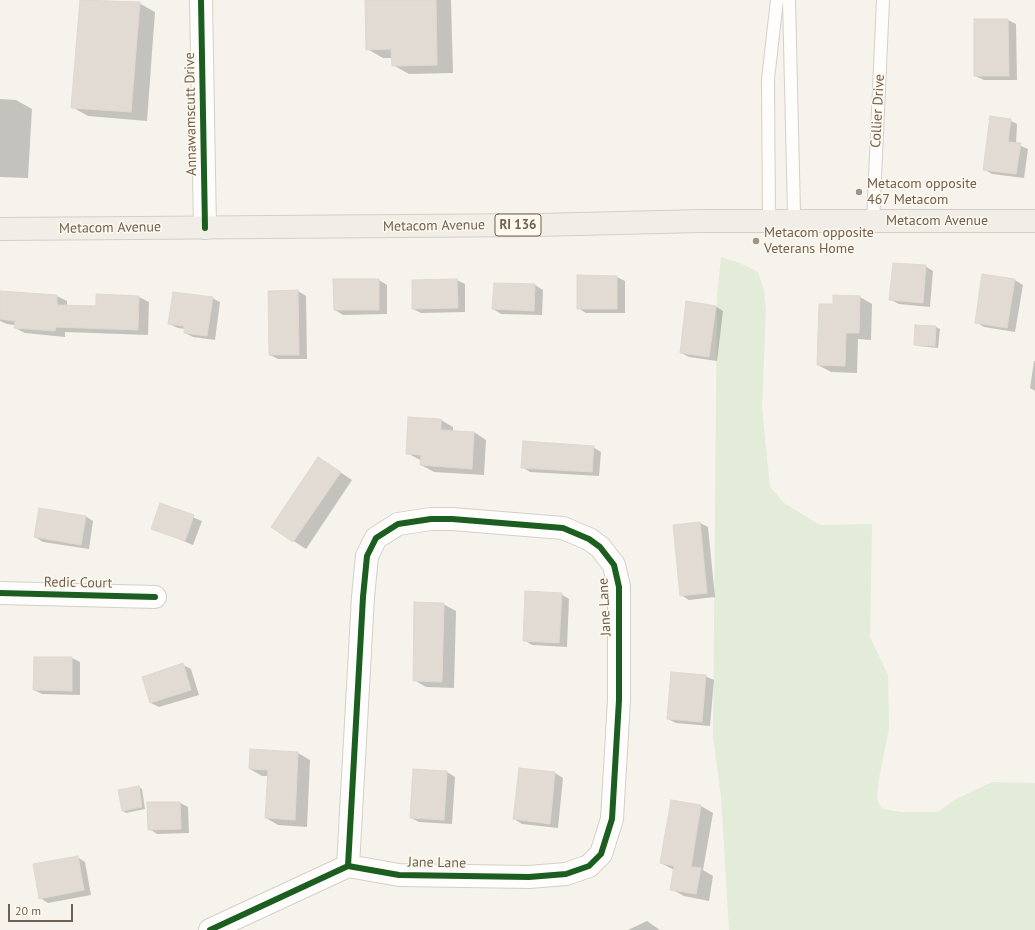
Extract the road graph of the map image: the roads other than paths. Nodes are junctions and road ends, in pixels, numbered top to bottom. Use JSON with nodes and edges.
{"nodes":[{"id":1,"x":201,"y":0,"type":"edge"},
{"id":2,"x":777,"y":0,"type":"edge"},
{"id":3,"x":789,"y":0,"type":"edge"},
{"id":4,"x":883,"y":0,"type":"edge"},
{"id":5,"x":1035,"y":221,"type":"edge"},
{"id":6,"x":769,"y":222,"type":"junction"},
{"id":7,"x":798,"y":222,"type":"junction"},
{"id":8,"x":873,"y":222,"type":"junction"},
{"id":9,"x":205,"y":228,"type":"junction"},
{"id":10,"x":0,"y":229,"type":"edge"},
{"id":11,"x":0,"y":593,"type":"edge"},
{"id":12,"x":155,"y":597,"type":"dead end"},
{"id":13,"x":348,"y":866,"type":"junction"},
{"id":14,"x":210,"y":930,"type":"edge"}],
"edges":[{"from":1,"to":9,"type":"street","name":"Annawamscutt Drive"},
{"from":2,"to":6,"type":"lane"},
{"from":3,"to":7,"type":"lane"},
{"from":4,"to":8,"type":"lane","name":"Collier Drive"},
{"from":5,"to":8,"type":"main road","name":"Metacom Avenue","number":"RI 136"},
{"from":6,"to":7,"type":"main road","name":"Metacom Avenue","number":"RI 136"},
{"from":6,"to":9,"type":"main road","name":"Metacom Avenue","number":"RI 136"},
{"from":7,"to":8,"type":"main road","name":"Metacom Avenue","number":"RI 136"},
{"from":9,"to":10,"type":"main road","name":"Metacom Avenue","number":"RI 136"},
{"from":11,"to":12,"type":"street","name":"Redic Court"},
{"from":13,"to":13,"type":"street","name":"Jane Lane"},
{"from":13,"to":14,"type":"street"}]}
